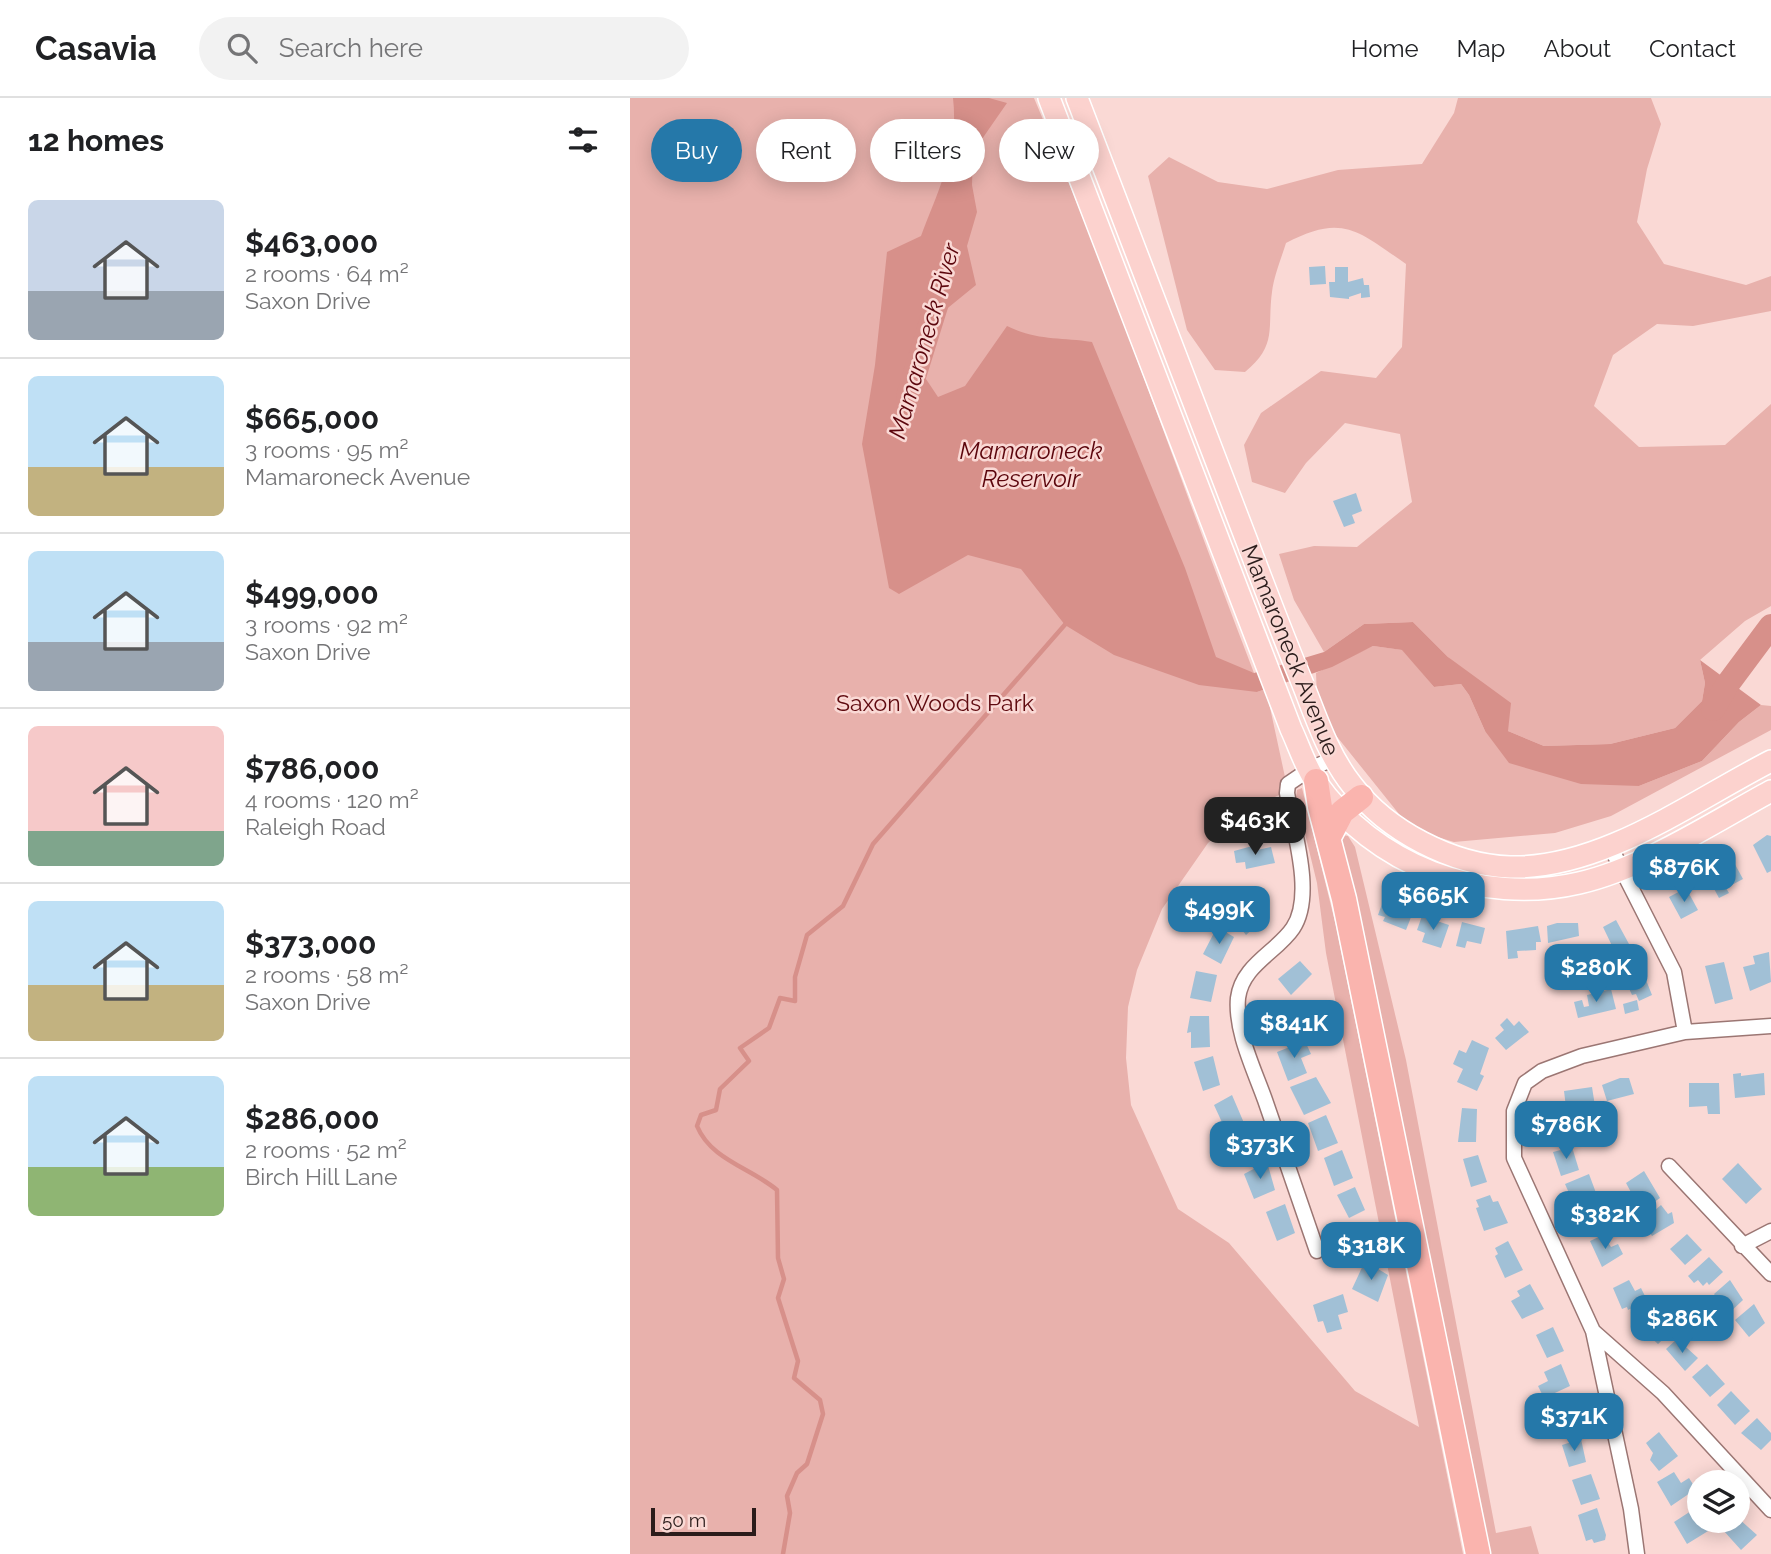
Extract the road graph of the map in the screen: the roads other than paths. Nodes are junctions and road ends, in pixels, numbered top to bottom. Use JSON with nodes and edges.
{"nodes":[{"id":1,"x":1077,"y":99,"type":"edge"},
{"id":2,"x":1051,"y":104,"type":"edge"},
{"id":3,"x":1335,"y":758,"type":"junction"},
{"id":4,"x":1771,"y":761,"type":"edge"},
{"id":5,"x":1313,"y":775,"type":"junction"},
{"id":6,"x":1771,"y":791,"type":"edge"},
{"id":7,"x":1352,"y":804,"type":"junction"},
{"id":8,"x":1329,"y":837,"type":"junction"},
{"id":9,"x":1610,"y":846,"type":"junction"},
{"id":10,"x":1621,"y":869,"type":"junction"},
{"id":11,"x":1771,"y":1026,"type":"edge"},
{"id":12,"x":1685,"y":1032,"type":"junction"},
{"id":13,"x":1669,"y":1166,"type":"dead end"},
{"id":14,"x":1771,"y":1231,"type":"edge"},
{"id":15,"x":1742,"y":1246,"type":"junction"},
{"id":16,"x":1317,"y":1251,"type":"dead end"},
{"id":17,"x":1771,"y":1274,"type":"edge"},
{"id":18,"x":1593,"y":1331,"type":"junction"},
{"id":19,"x":1771,"y":1510,"type":"edge"},
{"id":20,"x":1478,"y":1554,"type":"edge"},
{"id":21,"x":1636,"y":1554,"type":"edge"}],
"edges":[{"from":1,"to":2,"type":"street"},
{"from":1,"to":3,"type":"main road","name":"Mamaroneck Avenue"},
{"from":2,"to":5,"type":"main road","name":"Mamaroneck Avenue"},
{"from":3,"to":5,"type":"street"},
{"from":3,"to":7,"type":"main road","name":"Mamaroneck Avenue"},
{"from":4,"to":9,"type":"main road","name":"Mamaroneck Avenue"},
{"from":5,"to":7,"type":"main road","name":"Mamaroneck Avenue"},
{"from":5,"to":8,"type":"highway"},
{"from":5,"to":16,"type":"street"},
{"from":6,"to":10,"type":"main road","name":"Mamaroneck Avenue"},
{"from":7,"to":8,"type":"highway"},
{"from":7,"to":9,"type":"main road","name":"Mamaroneck Avenue"},
{"from":7,"to":10,"type":"main road","name":"Mamaroneck Avenue"},
{"from":8,"to":20,"type":"highway"},
{"from":9,"to":10,"type":"street"},
{"from":10,"to":12,"type":"street"},
{"from":11,"to":12,"type":"street"},
{"from":12,"to":18,"type":"street"},
{"from":13,"to":15,"type":"street"},
{"from":14,"to":15,"type":"street"},
{"from":15,"to":17,"type":"street"},
{"from":18,"to":19,"type":"street"},
{"from":18,"to":21,"type":"street"}]}
